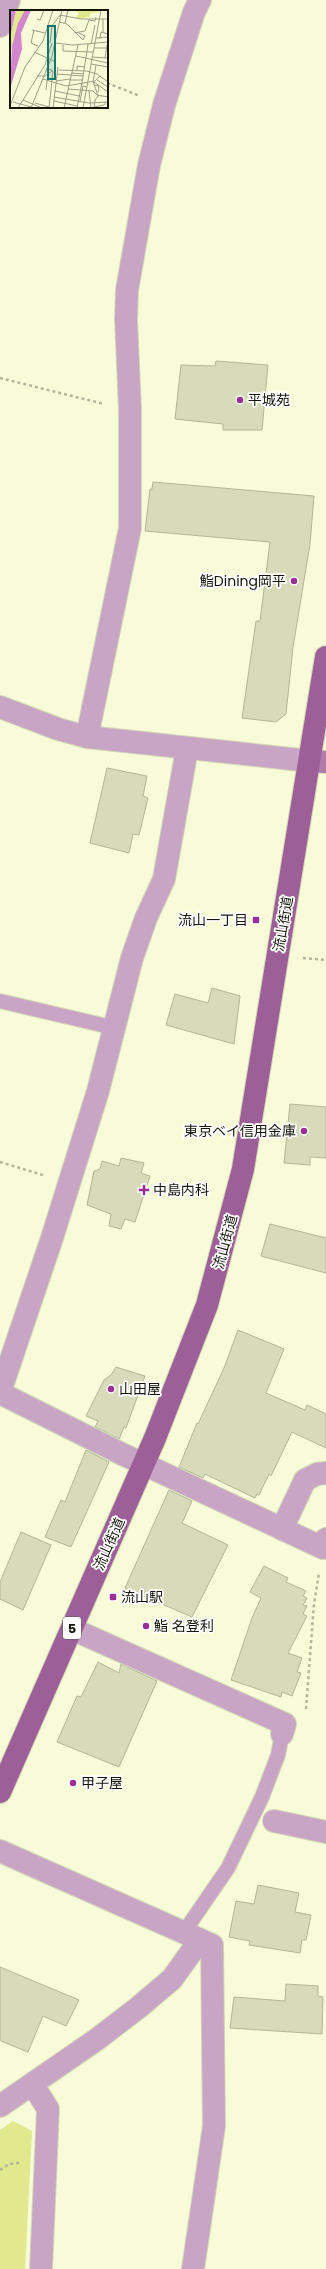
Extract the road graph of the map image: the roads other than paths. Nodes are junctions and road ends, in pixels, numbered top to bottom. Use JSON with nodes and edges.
{"nodes":[{"id":1,"x":9,"y":0,"type":"edge"},
{"id":2,"x":200,"y":0,"type":"edge"},
{"id":3,"x":0,"y":26,"type":"edge"},
{"id":4,"x":326,"y":657,"type":"edge"},
{"id":5,"x":0,"y":707,"type":"edge"},
{"id":6,"x":87,"y":737,"type":"junction"},
{"id":7,"x":187,"y":749,"type":"junction"},
{"id":8,"x":318,"y":762,"type":"edge"},
{"id":9,"x":0,"y":1001,"type":"edge"},
{"id":10,"x":115,"y":1028,"type":"junction"},
{"id":11,"x":0,"y":1392,"type":"edge"},
{"id":12,"x":144,"y":1465,"type":"junction"},
{"id":13,"x":326,"y":1473,"type":"edge"},
{"id":14,"x":282,"y":1529,"type":"junction"},
{"id":15,"x":324,"y":1544,"type":"edge"},
{"id":16,"x":72,"y":1629,"type":"junction"},
{"id":17,"x":284,"y":1729,"type":"joint"},
{"id":18,"x":0,"y":1792,"type":"edge"},
{"id":19,"x":274,"y":1821,"type":"dead end"},
{"id":20,"x":326,"y":1832,"type":"edge"},
{"id":21,"x":0,"y":1851,"type":"edge"},
{"id":22,"x":192,"y":1936,"type":"junction"},
{"id":23,"x":33,"y":2086,"type":"junction"},
{"id":24,"x":0,"y":2106,"type":"edge"},
{"id":25,"x":41,"y":2269,"type":"edge"},
{"id":26,"x":193,"y":2269,"type":"edge"}],
"edges":[{"from":1,"to":3,"type":"street"},
{"from":2,"to":6,"type":"street"},
{"from":4,"to":8,"type":"main road","name":"流山街道","number":"5"},
{"from":5,"to":6,"type":"street"},
{"from":6,"to":7,"type":"street"},
{"from":7,"to":8,"type":"street"},
{"from":7,"to":10,"type":"street"},
{"from":8,"to":12,"type":"main road","name":"流山街道","number":"5"},
{"from":9,"to":10,"type":"lane"},
{"from":10,"to":11,"type":"street"},
{"from":11,"to":12,"type":"street"},
{"from":12,"to":14,"type":"street"},
{"from":12,"to":16,"type":"main road","name":"流山街道","number":"5"},
{"from":13,"to":14,"type":"street"},
{"from":14,"to":15,"type":"street"},
{"from":16,"to":17,"type":"street"},
{"from":16,"to":18,"type":"main road","name":"流山街道","number":"5"},
{"from":17,"to":22,"type":"lane"},
{"from":19,"to":20,"type":"street"},
{"from":21,"to":22,"type":"street"},
{"from":22,"to":23,"type":"street"},
{"from":22,"to":26,"type":"street"},
{"from":23,"to":24,"type":"street"},
{"from":23,"to":25,"type":"street"}]}
